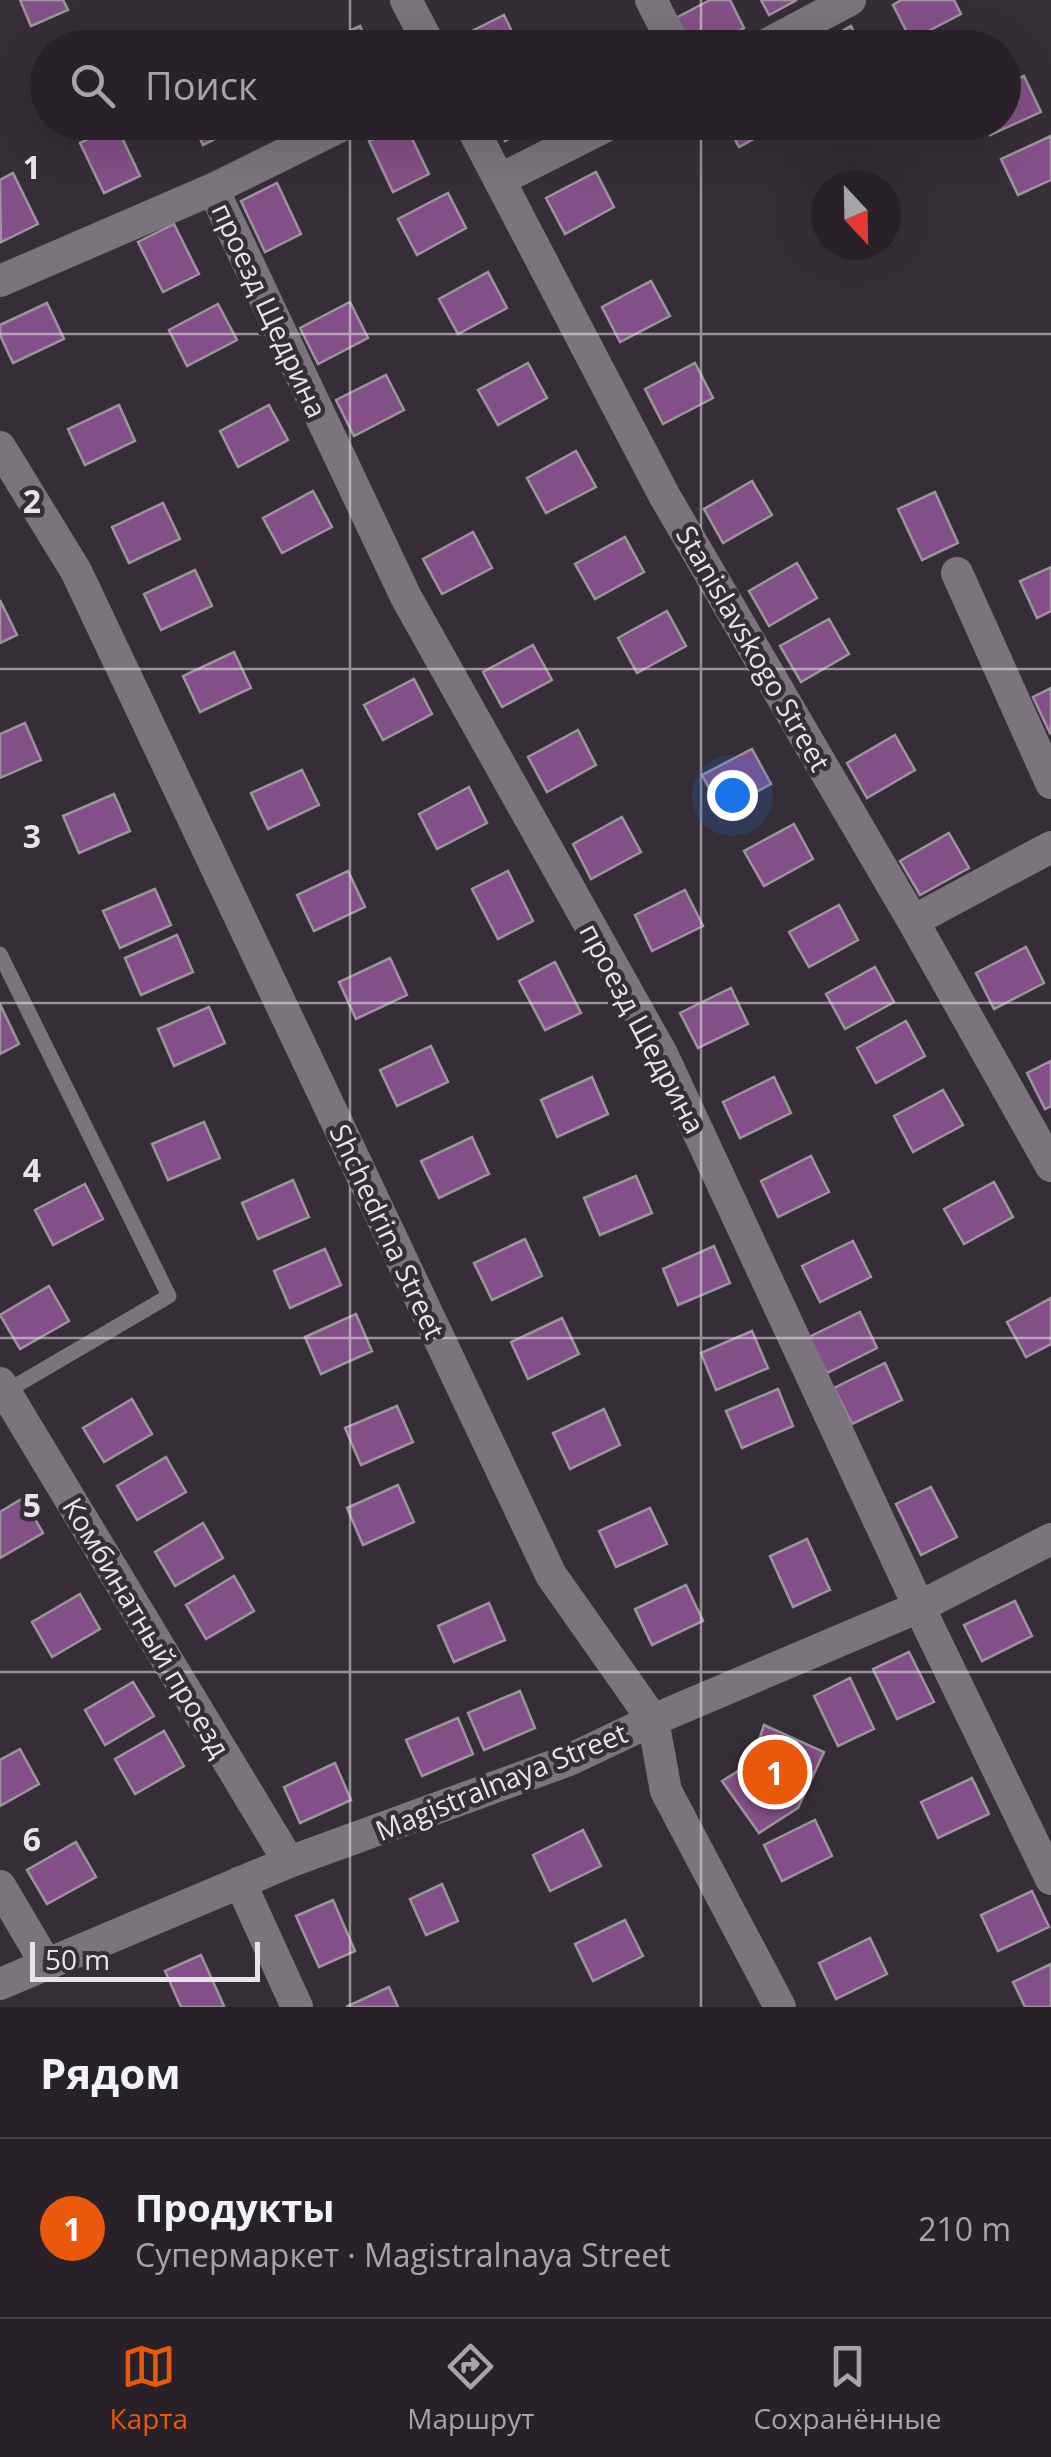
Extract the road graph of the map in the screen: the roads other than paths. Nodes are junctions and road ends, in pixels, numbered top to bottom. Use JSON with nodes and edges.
{"nodes":[{"id":1,"x":406,"y":0,"type":"edge"},
{"id":2,"x":651,"y":0,"type":"edge"},
{"id":3,"x":850,"y":0,"type":"edge"},
{"id":4,"x":421,"y":30,"type":"edge"},
{"id":5,"x":667,"y":30,"type":"edge"},
{"id":6,"x":794,"y":30,"type":"edge"},
{"id":7,"x":312,"y":140,"type":"edge"},
{"id":8,"x":478,"y":140,"type":"edge"},
{"id":9,"x":578,"y":140,"type":"edge"},
{"id":10,"x":499,"y":180,"type":"junction"},
{"id":11,"x":213,"y":189,"type":"junction"},
{"id":12,"x":0,"y":280,"type":"edge"},
{"id":13,"x":0,"y":447,"type":"edge"},
{"id":14,"x":957,"y":573,"type":"dead end"},
{"id":15,"x":1051,"y":782,"type":"edge"},
{"id":16,"x":1051,"y":847,"type":"edge"},
{"id":17,"x":914,"y":922,"type":"junction"},
{"id":18,"x":0,"y":954,"type":"edge"},
{"id":19,"x":1051,"y":1166,"type":"edge"},
{"id":20,"x":3,"y":1387,"type":"edge"},
{"id":21,"x":1051,"y":1539,"type":"edge"},
{"id":22,"x":919,"y":1606,"type":"junction"},
{"id":23,"x":653,"y":1720,"type":"junction"},
{"id":24,"x":289,"y":1862,"type":"junction"},
{"id":25,"x":1051,"y":1879,"type":"edge"},
{"id":26,"x":240,"y":1882,"type":"junction"},
{"id":27,"x":0,"y":1886,"type":"edge"},
{"id":28,"x":46,"y":1964,"type":"junction"},
{"id":29,"x":0,"y":1984,"type":"edge"},
{"id":30,"x":297,"y":2007,"type":"edge"},
{"id":31,"x":780,"y":2007,"type":"edge"}],
"edges":[{"from":1,"to":4,"type":"street"},
{"from":2,"to":5,"type":"street"},
{"from":3,"to":6,"type":"street"},
{"from":7,"to":11,"type":"street","name":"проезд Щедрина"},
{"from":8,"to":10,"type":"street","name":"Stanislavskogo Street"},
{"from":9,"to":10,"type":"street"},
{"from":10,"to":17,"type":"street","name":"Stanislavskogo Street"},
{"from":11,"to":12,"type":"street","name":"проезд Щедрина"},
{"from":11,"to":22,"type":"street","name":"проезд Щедрина"},
{"from":13,"to":23,"type":"street","name":"Shchedrina Street"},
{"from":14,"to":15,"type":"street"},
{"from":16,"to":17,"type":"street"},
{"from":17,"to":19,"type":"street","name":"Stanislavskogo Street"},
{"from":18,"to":20,"type":"lane","name":"Комбинатный проезд"},
{"from":20,"to":24,"type":"street","name":"Комбинатный проезд"},
{"from":21,"to":22,"type":"street","name":"Magistralnaya Street"},
{"from":22,"to":23,"type":"street","name":"Magistralnaya Street"},
{"from":22,"to":25,"type":"street","name":"проезд Щедрина"},
{"from":23,"to":24,"type":"street","name":"Magistralnaya Street"},
{"from":23,"to":31,"type":"street","name":"Shchedrina Street"},
{"from":24,"to":26,"type":"street","name":"Magistralnaya Street"},
{"from":26,"to":28,"type":"street","name":"Magistralnaya Street"},
{"from":26,"to":30,"type":"street"},
{"from":27,"to":28,"type":"street"},
{"from":28,"to":29,"type":"street","name":"Magistralnaya Street"}]}
